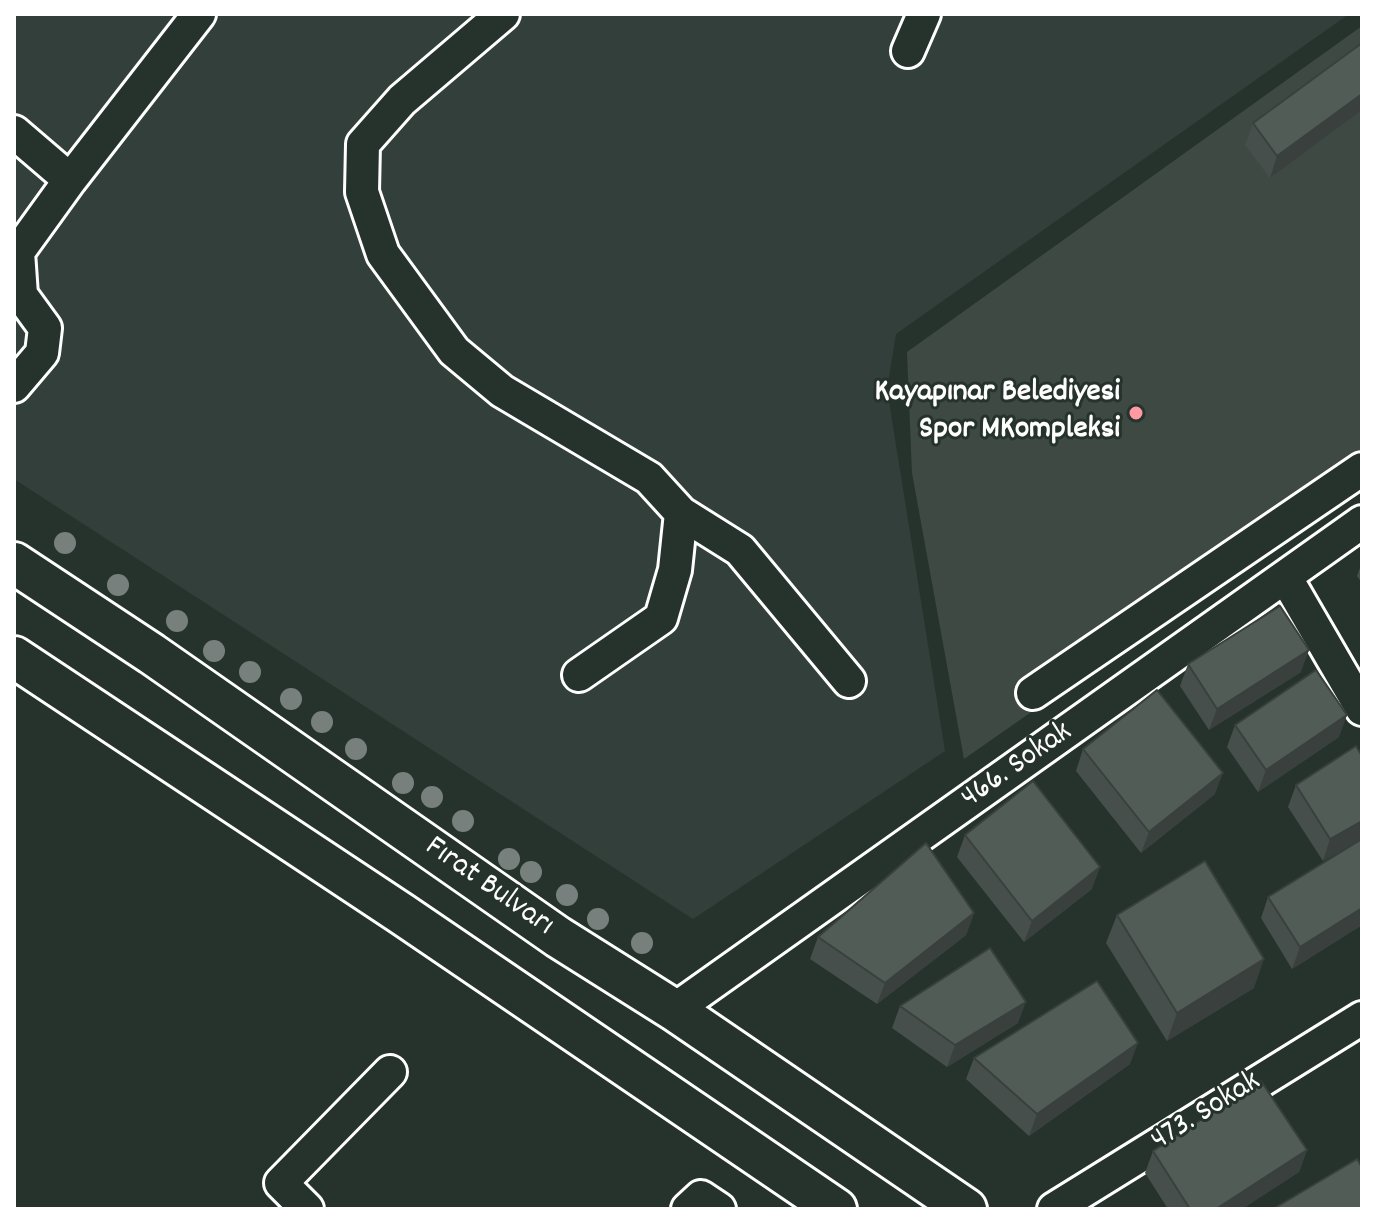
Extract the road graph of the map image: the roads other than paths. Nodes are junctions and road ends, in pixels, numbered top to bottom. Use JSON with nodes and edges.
{"nodes":[{"id":1,"x":199,"y":14,"type":"edge"},
{"id":2,"x":503,"y":14,"type":"edge"},
{"id":3,"x":924,"y":14,"type":"edge"},
{"id":4,"x":908,"y":51,"type":"dead end"},
{"id":5,"x":14,"y":132,"type":"edge"},
{"id":6,"x":70,"y":180,"type":"junction"},
{"id":7,"x":14,"y":386,"type":"edge"},
{"id":8,"x":1362,"y":469,"type":"edge"},
{"id":9,"x":681,"y":513,"type":"junction"},
{"id":10,"x":1362,"y":522,"type":"edge"},
{"id":11,"x":14,"y":563,"type":"edge"},
{"id":12,"x":1286,"y":578,"type":"junction"},
{"id":13,"x":14,"y":657,"type":"edge"},
{"id":14,"x":579,"y":675,"type":"dead end"},
{"id":15,"x":849,"y":681,"type":"dead end"},
{"id":16,"x":1033,"y":693,"type":"dead end"},
{"id":17,"x":1362,"y":709,"type":"edge"},
{"id":18,"x":674,"y":1010,"type":"junction"},
{"id":19,"x":1362,"y":1018,"type":"edge"},
{"id":20,"x":390,"y":1072,"type":"dead end"},
{"id":21,"x":307,"y":1209,"type":"edge"},
{"id":22,"x":688,"y":1209,"type":"edge"},
{"id":23,"x":719,"y":1209,"type":"edge"},
{"id":24,"x":836,"y":1209,"type":"edge"},
{"id":25,"x":966,"y":1209,"type":"edge"},
{"id":26,"x":1054,"y":1209,"type":"edge"}],
"edges":[{"from":1,"to":6,"type":"street"},
{"from":2,"to":9,"type":"street"},
{"from":3,"to":4,"type":"street"},
{"from":5,"to":6,"type":"street"},
{"from":6,"to":7,"type":"street"},
{"from":8,"to":16,"type":"street"},
{"from":9,"to":14,"type":"street"},
{"from":9,"to":15,"type":"street"},
{"from":10,"to":12,"type":"street","name":"466. Sokak"},
{"from":11,"to":18,"type":"main road","name":"Fırat Bulvarı"},
{"from":12,"to":17,"type":"street"},
{"from":12,"to":18,"type":"street","name":"466. Sokak"},
{"from":13,"to":24,"type":"main road"},
{"from":18,"to":25,"type":"main road","name":"Fırat Bulvarı"},
{"from":19,"to":26,"type":"street","name":"473. Sokak"},
{"from":20,"to":21,"type":"street"},
{"from":22,"to":23,"type":"street"}]}
